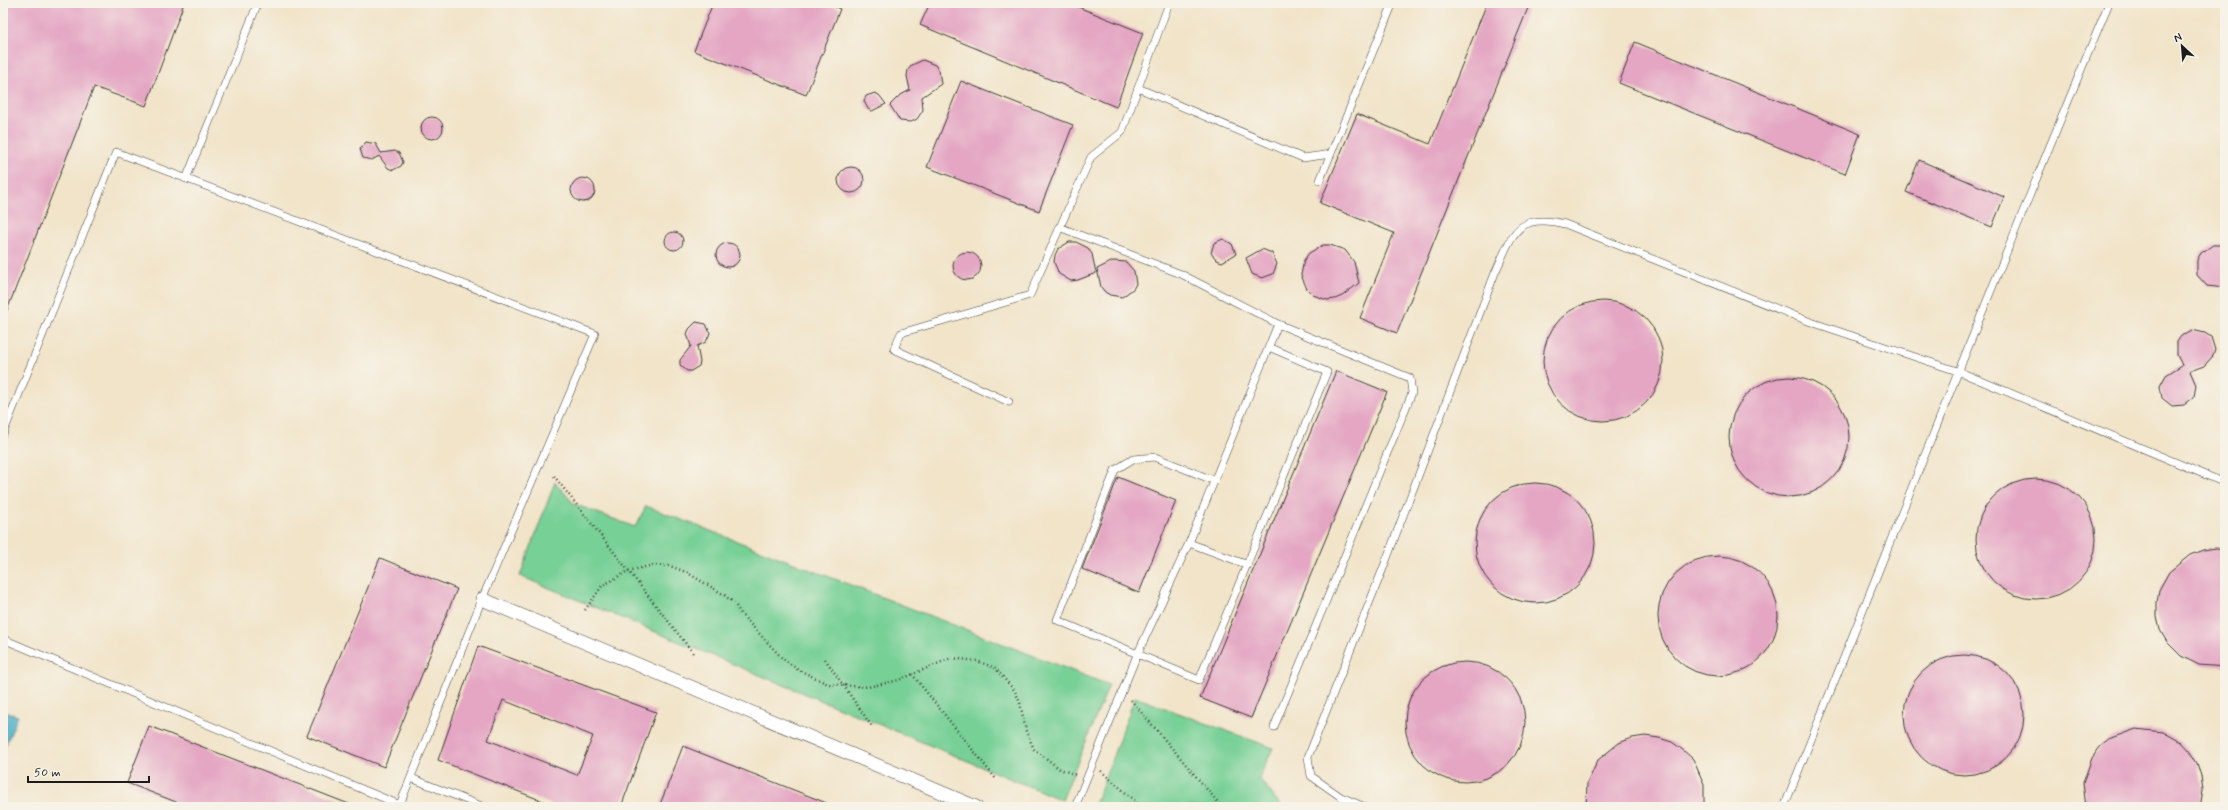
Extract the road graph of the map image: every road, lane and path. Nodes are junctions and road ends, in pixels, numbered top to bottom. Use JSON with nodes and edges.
{"nodes":[{"id":1,"x":258,"y":3,"type":"edge"},
{"id":2,"x":1170,"y":3,"type":"edge"},
{"id":3,"x":1393,"y":3,"type":"edge"},
{"id":4,"x":2109,"y":3,"type":"edge"},
{"id":5,"x":1138,"y":88,"type":"junction"},
{"id":6,"x":1331,"y":154,"type":"junction"},
{"id":7,"x":186,"y":179,"type":"junction"},
{"id":8,"x":1320,"y":180,"type":"dead end"},
{"id":9,"x":1059,"y":227,"type":"junction"},
{"id":10,"x":1278,"y":324,"type":"junction"},
{"id":11,"x":1268,"y":348,"type":"junction"},
{"id":12,"x":1960,"y":372,"type":"junction"},
{"id":13,"x":1009,"y":402,"type":"dead end"},
{"id":14,"x":3,"y":434,"type":"edge"},
{"id":15,"x":554,"y":476,"type":"dead end"},
{"id":16,"x":1214,"y":481,"type":"junction"},
{"id":17,"x":2225,"y":483,"type":"edge"},
{"id":18,"x":1189,"y":543,"type":"junction"},
{"id":19,"x":1248,"y":565,"type":"junction"},
{"id":20,"x":628,"y":570,"type":"junction"},
{"id":21,"x":482,"y":599,"type":"junction"},
{"id":22,"x":585,"y":610,"type":"dead end"},
{"id":23,"x":3,"y":639,"type":"edge"},
{"id":24,"x":694,"y":654,"type":"dead end"},
{"id":25,"x":1137,"y":655,"type":"junction"},
{"id":26,"x":825,"y":659,"type":"dead end"},
{"id":27,"x":912,"y":674,"type":"junction"},
{"id":28,"x":844,"y":685,"type":"junction"},
{"id":29,"x":1128,"y":696,"type":"dead end"},
{"id":30,"x":1274,"y":727,"type":"dead end"},
{"id":31,"x":873,"y":728,"type":"dead end"},
{"id":32,"x":1100,"y":769,"type":"dead end"},
{"id":33,"x":1076,"y":775,"type":"dead end"},
{"id":34,"x":411,"y":778,"type":"junction"},
{"id":35,"x":996,"y":779,"type":"dead end"},
{"id":36,"x":400,"y":806,"type":"edge"},
{"id":37,"x":484,"y":807,"type":"edge"},
{"id":38,"x":976,"y":807,"type":"edge"},
{"id":39,"x":1075,"y":807,"type":"edge"},
{"id":40,"x":1142,"y":807,"type":"edge"},
{"id":41,"x":1222,"y":807,"type":"edge"},
{"id":42,"x":1365,"y":807,"type":"edge"},
{"id":43,"x":1784,"y":807,"type":"edge"}],
"edges":[{"from":1,"to":7,"type":"lane"},
{"from":2,"to":5,"type":"lane"},
{"from":3,"to":6,"type":"lane"},
{"from":4,"to":12,"type":"lane"},
{"from":5,"to":6,"type":"lane"},
{"from":5,"to":9,"type":"lane"},
{"from":6,"to":8,"type":"lane"},
{"from":7,"to":14,"type":"lane"},
{"from":7,"to":21,"type":"lane"},
{"from":9,"to":10,"type":"lane"},
{"from":9,"to":13,"type":"lane"},
{"from":10,"to":11,"type":"lane"},
{"from":10,"to":30,"type":"lane"},
{"from":11,"to":16,"type":"lane"},
{"from":11,"to":19,"type":"lane"},
{"from":12,"to":17,"type":"lane"},
{"from":12,"to":42,"type":"lane"},
{"from":12,"to":43,"type":"lane"},
{"from":15,"to":20,"type":"path"},
{"from":16,"to":18,"type":"lane"},
{"from":16,"to":25,"type":"lane"},
{"from":18,"to":19,"type":"lane"},
{"from":18,"to":25,"type":"lane"},
{"from":19,"to":25,"type":"lane"},
{"from":20,"to":22,"type":"path"},
{"from":20,"to":24,"type":"path"},
{"from":20,"to":28,"type":"path"},
{"from":21,"to":34,"type":"lane"},
{"from":21,"to":38,"type":"street"},
{"from":23,"to":36,"type":"lane"},
{"from":25,"to":39,"type":"lane"},
{"from":26,"to":28,"type":"path"},
{"from":27,"to":28,"type":"path"},
{"from":27,"to":33,"type":"path"},
{"from":27,"to":35,"type":"path"},
{"from":28,"to":31,"type":"path"},
{"from":29,"to":41,"type":"path"},
{"from":32,"to":40,"type":"path"},
{"from":34,"to":36,"type":"lane"},
{"from":34,"to":37,"type":"lane"}]}
